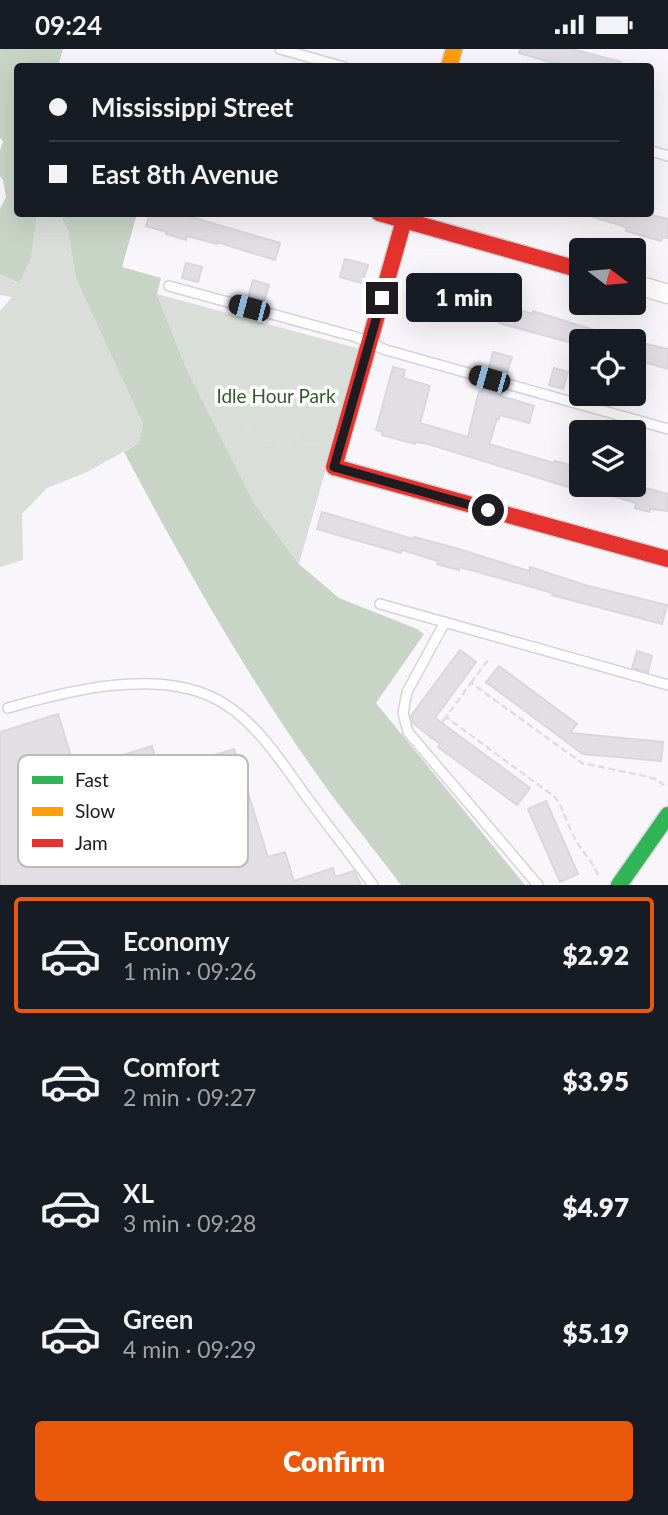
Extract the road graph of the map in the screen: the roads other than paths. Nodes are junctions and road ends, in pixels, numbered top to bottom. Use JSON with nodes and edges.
{"nodes":[{"id":1,"x":281,"y":49,"type":"edge"},
{"id":2,"x":330,"y":63,"type":"edge"},
{"id":3,"x":405,"y":217,"type":"edge"},
{"id":4,"x":569,"y":266,"type":"edge"},
{"id":5,"x":169,"y":286,"type":"dead end"},
{"id":6,"x":646,"y":288,"type":"edge"},
{"id":7,"x":668,"y":294,"type":"edge"},
{"id":8,"x":370,"y":343,"type":"junction"},
{"id":9,"x":668,"y":429,"type":"edge"},
{"id":10,"x":668,"y":559,"type":"edge"},
{"id":11,"x":380,"y":604,"type":"dead end"},
{"id":12,"x":445,"y":622,"type":"junction"},
{"id":13,"x":668,"y":685,"type":"edge"},
{"id":14,"x":8,"y":708,"type":"dead end"},
{"id":15,"x":668,"y":815,"type":"edge"},
{"id":16,"x":373,"y":885,"type":"edge"},
{"id":17,"x":538,"y":885,"type":"edge"},
{"id":18,"x":619,"y":885,"type":"edge"}],
"edges":[{"from":1,"to":2,"type":"lane"},
{"from":3,"to":4,"type":"street"},
{"from":3,"to":8,"type":"street"},
{"from":5,"to":8,"type":"lane"},
{"from":6,"to":7,"type":"street"},
{"from":8,"to":9,"type":"lane"},
{"from":8,"to":10,"type":"street"},
{"from":11,"to":12,"type":"lane"},
{"from":12,"to":13,"type":"lane"},
{"from":12,"to":17,"type":"lane"},
{"from":14,"to":16,"type":"lane"},
{"from":15,"to":18,"type":"street"}]}
